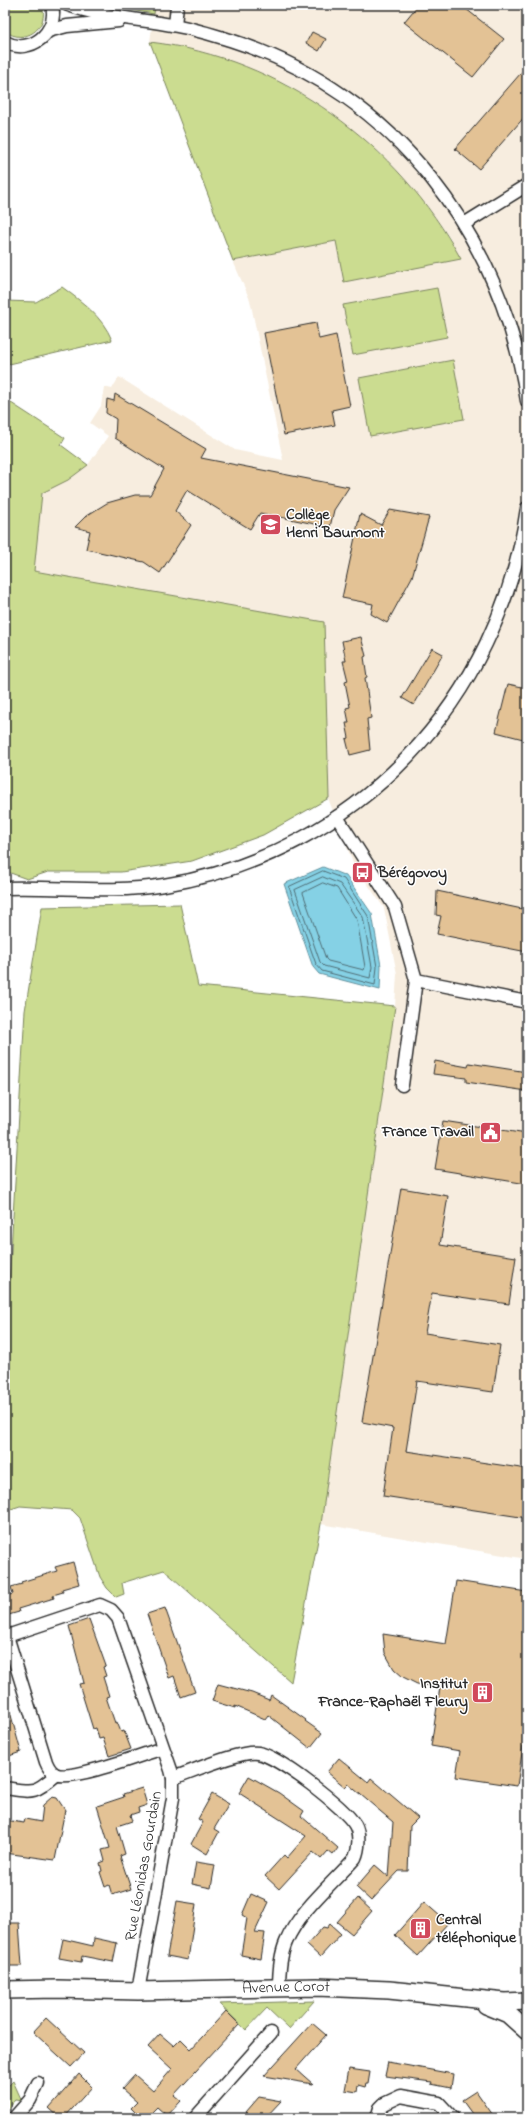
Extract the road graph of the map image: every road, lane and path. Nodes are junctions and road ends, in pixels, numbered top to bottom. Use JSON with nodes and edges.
{"nodes":[{"id":1,"x":52,"y":5,"type":"edge"},
{"id":2,"x":68,"y":5,"type":"edge"},
{"id":3,"x":177,"y":5,"type":"edge"},
{"id":4,"x":130,"y":20,"type":"junction"},
{"id":5,"x":175,"y":25,"type":"junction"},
{"id":6,"x":48,"y":31,"type":"junction"},
{"id":7,"x":5,"y":42,"type":"edge"},
{"id":8,"x":527,"y":185,"type":"edge"},
{"id":9,"x":464,"y":224,"type":"junction"},
{"id":10,"x":527,"y":401,"type":"edge"},
{"id":11,"x":527,"y":508,"type":"edge"},
{"id":12,"x":524,"y":544,"type":"edge"},
{"id":13,"x":337,"y":817,"type":"junction"},
{"id":14,"x":5,"y":880,"type":"edge"},
{"id":15,"x":5,"y":888,"type":"edge"},
{"id":16,"x":38,"y":888,"type":"junction"},
{"id":17,"x":416,"y":980,"type":"junction"},
{"id":18,"x":527,"y":1002,"type":"edge"},
{"id":19,"x":402,"y":1085,"type":"dead end"},
{"id":20,"x":163,"y":1748,"type":"junction"},
{"id":21,"x":56,"y":1775,"type":"junction"},
{"id":22,"x":173,"y":1778,"type":"junction"},
{"id":23,"x":5,"y":1788,"type":"edge"},
{"id":24,"x":279,"y":1988,"type":"junction"},
{"id":25,"x":5,"y":1990,"type":"edge"},
{"id":26,"x":138,"y":1991,"type":"junction"},
{"id":27,"x":115,"y":1992,"type":"junction"},
{"id":28,"x":457,"y":1998,"type":"junction"},
{"id":29,"x":527,"y":2000,"type":"edge"},
{"id":30,"x":5,"y":2001,"type":"edge"},
{"id":31,"x":527,"y":2031,"type":"edge"},
{"id":32,"x":271,"y":2033,"type":"dead end"},
{"id":33,"x":38,"y":2082,"type":"dead end"},
{"id":34,"x":14,"y":2118,"type":"edge"},
{"id":35,"x":195,"y":2118,"type":"edge"},
{"id":36,"x":377,"y":2118,"type":"edge"},
{"id":37,"x":453,"y":2118,"type":"edge"}],
"edges":[{"from":1,"to":6,"type":"street"},
{"from":2,"to":4,"type":"street"},
{"from":3,"to":5,"type":"street"},
{"from":4,"to":5,"type":"street"},
{"from":4,"to":6,"type":"street"},
{"from":5,"to":9,"type":"street"},
{"from":6,"to":7,"type":"street"},
{"from":8,"to":9,"type":"street"},
{"from":9,"to":10,"type":"street"},
{"from":11,"to":12,"type":"street"},
{"from":12,"to":13,"type":"street"},
{"from":13,"to":16,"type":"street"},
{"from":13,"to":17,"type":"street"},
{"from":14,"to":16,"type":"street"},
{"from":15,"to":16,"type":"street"},
{"from":17,"to":18,"type":"street"},
{"from":17,"to":19,"type":"street"},
{"from":20,"to":21,"type":"street"},
{"from":20,"to":21,"type":"street","name":"Rue Léonidas Gourdain"},
{"from":20,"to":22,"type":"street","name":"Rue Léonidas Gourdain"},
{"from":21,"to":23,"type":"street"},
{"from":22,"to":24,"type":"street"},
{"from":22,"to":26,"type":"street","name":"Rue Léonidas Gourdain"},
{"from":24,"to":26,"type":"street","name":"Avenue Corot"},
{"from":24,"to":28,"type":"street","name":"Avenue Corot"},
{"from":25,"to":27,"type":"street","name":"Avenue Corot"},
{"from":26,"to":27,"type":"street","name":"Avenue Corot"},
{"from":27,"to":30,"type":"street","name":"Avenue Corot"},
{"from":28,"to":29,"type":"street","name":"Avenue Corot"},
{"from":28,"to":31,"type":"street","name":"Avenue Corot"},
{"from":32,"to":35,"type":"street"},
{"from":33,"to":34,"type":"street"},
{"from":36,"to":37,"type":"street"}]}
